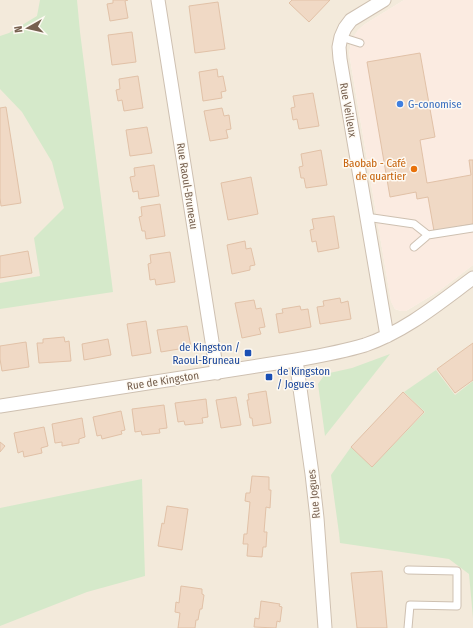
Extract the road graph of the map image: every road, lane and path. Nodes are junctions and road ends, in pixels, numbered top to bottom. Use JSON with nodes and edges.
{"nodes":[{"id":1,"x":158,"y":0,"type":"edge"},
{"id":2,"x":384,"y":0,"type":"edge"},
{"id":3,"x":341,"y":37,"type":"junction"},
{"id":4,"x":360,"y":43,"type":"dead end"},
{"id":5,"x":366,"y":217,"type":"junction"},
{"id":6,"x":473,"y":228,"type":"edge"},
{"id":7,"x":428,"y":235,"type":"junction"},
{"id":8,"x":414,"y":247,"type":"dead end"},
{"id":9,"x":473,"y":278,"type":"edge"},
{"id":10,"x":387,"y":336,"type":"junction"},
{"id":11,"x":296,"y":360,"type":"junction"},
{"id":12,"x":217,"y":373,"type":"junction"},
{"id":13,"x":0,"y":406,"type":"edge"},
{"id":14,"x":408,"y":570,"type":"dead end"},
{"id":15,"x":325,"y":628,"type":"edge"},
{"id":16,"x":408,"y":628,"type":"edge"}],
"edges":[{"from":1,"to":12,"type":"street","name":"Rue Raoul-Bruneau"},
{"from":2,"to":3,"type":"street","name":"Rue Veilleux"},
{"from":3,"to":4,"type":"lane"},
{"from":3,"to":5,"type":"street","name":"Rue Veilleux"},
{"from":5,"to":7,"type":"lane"},
{"from":5,"to":10,"type":"street","name":"Rue Veilleux"},
{"from":6,"to":7,"type":"lane"},
{"from":7,"to":8,"type":"lane"},
{"from":9,"to":10,"type":"street","name":"Rue de Kingston"},
{"from":10,"to":11,"type":"street","name":"Rue de Kingston"},
{"from":11,"to":12,"type":"street","name":"Rue de Kingston"},
{"from":11,"to":15,"type":"street","name":"Rue Jogues"},
{"from":12,"to":13,"type":"street","name":"Rue de Kingston"},
{"from":14,"to":16,"type":"lane"}]}
